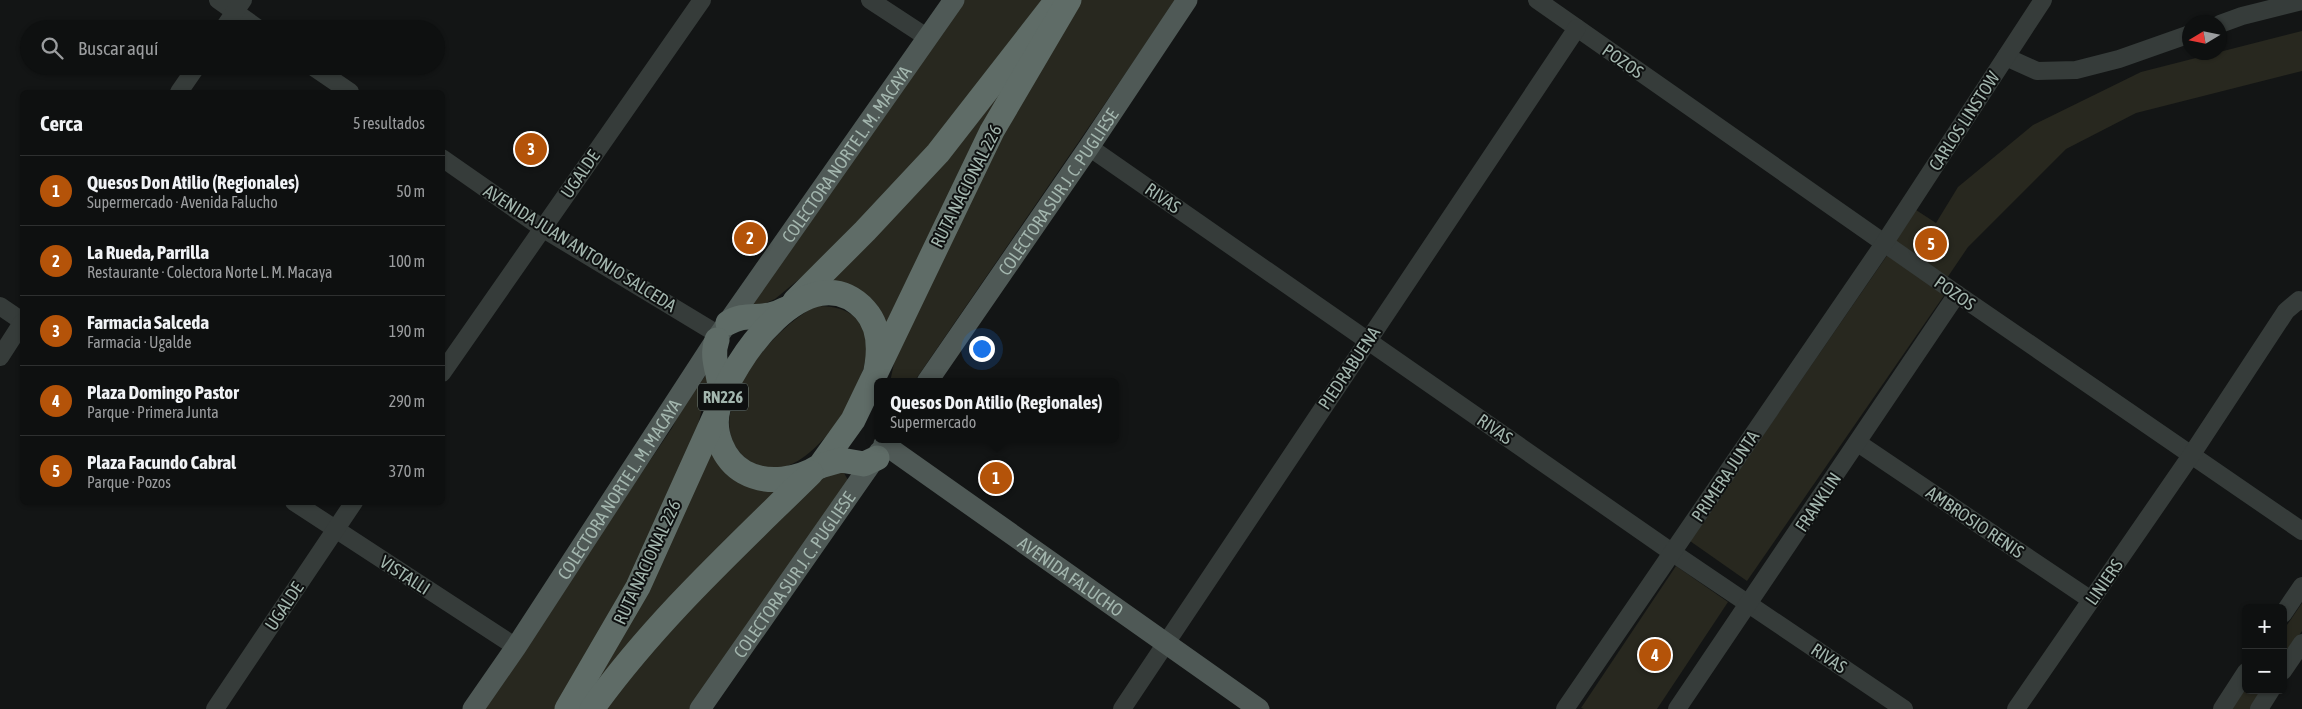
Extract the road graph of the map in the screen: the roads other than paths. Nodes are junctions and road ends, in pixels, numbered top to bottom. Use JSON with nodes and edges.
{"nodes":[{"id":1,"x":218,"y":0,"type":"edge"},
{"id":2,"x":702,"y":0,"type":"edge"},
{"id":3,"x":870,"y":0,"type":"edge"},
{"id":4,"x":954,"y":0,"type":"edge"},
{"id":5,"x":1057,"y":0,"type":"edge"},
{"id":6,"x":1069,"y":0,"type":"edge"},
{"id":7,"x":1187,"y":0,"type":"edge"},
{"id":8,"x":1537,"y":0,"type":"edge"},
{"id":9,"x":2043,"y":0,"type":"edge"},
{"id":10,"x":2302,"y":1,"type":"edge"},
{"id":11,"x":238,"y":6,"type":"edge"},
{"id":12,"x":229,"y":20,"type":"edge"},
{"id":13,"x":251,"y":20,"type":"edge"},
{"id":14,"x":2227,"y":21,"type":"edge"},
{"id":15,"x":1577,"y":28,"type":"junction"},
{"id":16,"x":2182,"y":37,"type":"edge"},
{"id":17,"x":928,"y":38,"type":"junction"},
{"id":18,"x":2006,"y":57,"type":"junction"},
{"id":19,"x":191,"y":75,"type":"edge"},
{"id":20,"x":325,"y":75,"type":"edge"},
{"id":21,"x":180,"y":90,"type":"edge"},
{"id":22,"x":347,"y":90,"type":"edge"},
{"id":23,"x":1089,"y":147,"type":"junction"},
{"id":24,"x":445,"y":160,"type":"edge"},
{"id":25,"x":542,"y":228,"type":"junction"},
{"id":26,"x":1885,"y":242,"type":"junction"},
{"id":27,"x":1957,"y":294,"type":"junction"},
{"id":28,"x":2300,"y":300,"type":"edge"},
{"id":29,"x":0,"y":306,"type":"edge"},
{"id":30,"x":788,"y":307,"type":"junction"},
{"id":31,"x":20,"y":321,"type":"edge"},
{"id":32,"x":20,"y":325,"type":"edge"},
{"id":33,"x":721,"y":333,"type":"junction"},
{"id":34,"x":1367,"y":340,"type":"junction"},
{"id":35,"x":0,"y":356,"type":"edge"},
{"id":36,"x":445,"y":369,"type":"edge"},
{"id":37,"x":876,"y":378,"type":"edge"},
{"id":38,"x":880,"y":378,"type":"edge"},
{"id":39,"x":930,"y":378,"type":"edge"},
{"id":40,"x":874,"y":391,"type":"edge"},
{"id":41,"x":719,"y":407,"type":"junction"},
{"id":42,"x":1858,"y":443,"type":"junction"},
{"id":43,"x":883,"y":447,"type":"edge"},
{"id":44,"x":2192,"y":454,"type":"junction"},
{"id":45,"x":816,"y":468,"type":"junction"},
{"id":46,"x":298,"y":505,"type":"edge"},
{"id":47,"x":352,"y":505,"type":"edge"},
{"id":48,"x":336,"y":530,"type":"junction"},
{"id":49,"x":2302,"y":531,"type":"edge"},
{"id":50,"x":1673,"y":553,"type":"junction"},
{"id":51,"x":2302,"y":586,"type":"edge"},
{"id":52,"x":2091,"y":600,"type":"junction"},
{"id":53,"x":1749,"y":604,"type":"junction"},
{"id":54,"x":2287,"y":608,"type":"edge"},
{"id":55,"x":2302,"y":643,"type":"edge"},
{"id":56,"x":1166,"y":645,"type":"junction"},
{"id":57,"x":516,"y":647,"type":"junction"},
{"id":58,"x":2287,"y":666,"type":"edge"},
{"id":59,"x":2242,"y":678,"type":"edge"},
{"id":60,"x":2268,"y":694,"type":"edge"},
{"id":61,"x":215,"y":709,"type":"edge"},
{"id":62,"x":473,"y":709,"type":"edge"},
{"id":63,"x":567,"y":709,"type":"edge"},
{"id":64,"x":592,"y":709,"type":"edge"},
{"id":65,"x":700,"y":709,"type":"edge"},
{"id":66,"x":1122,"y":709,"type":"edge"},
{"id":67,"x":1259,"y":709,"type":"edge"},
{"id":68,"x":1566,"y":709,"type":"edge"},
{"id":69,"x":1677,"y":709,"type":"edge"},
{"id":70,"x":1904,"y":709,"type":"edge"},
{"id":71,"x":2016,"y":709,"type":"edge"},
{"id":72,"x":2222,"y":709,"type":"edge"},
{"id":73,"x":2259,"y":709,"type":"edge"}],
"edges":[{"from":1,"to":11,"type":"street"},
{"from":2,"to":25,"type":"street","name":"UGALDE"},
{"from":3,"to":17,"type":"street"},
{"from":4,"to":17,"type":"main road","name":"COLECTORA NORTE L. M. MACAYA"},
{"from":5,"to":30,"type":"highway","name":"RUTA NACIONAL 226","number":"RN226"},
{"from":6,"to":38,"type":"highway","name":"RUTA NACIONAL 226","number":"RN226"},
{"from":7,"to":23,"type":"main road","name":"COLECTORA SUR J. C. PUGLIESE"},
{"from":8,"to":15,"type":"street","name":"POZOS"},
{"from":9,"to":18,"type":"street","name":"CARLOS LINSTOW"},
{"from":10,"to":14,"type":"street"},
{"from":11,"to":12,"type":"street"},
{"from":11,"to":13,"type":"street"},
{"from":15,"to":26,"type":"street","name":"POZOS"},
{"from":15,"to":34,"type":"street","name":"PIEDRABUENA"},
{"from":16,"to":18,"type":"street"},
{"from":17,"to":33,"type":"main road","name":"COLECTORA NORTE L. M. MACAYA"},
{"from":18,"to":26,"type":"street","name":"CARLOS LINSTOW"},
{"from":19,"to":21,"type":"street"},
{"from":20,"to":22,"type":"street"},
{"from":23,"to":34,"type":"street","name":"RIVAS"},
{"from":23,"to":39,"type":"main road","name":"COLECTORA SUR J. C. PUGLIESE"},
{"from":24,"to":25,"type":"street","name":"AVENIDA JUAN ANTONIO SALCEDA"},
{"from":25,"to":33,"type":"street","name":"AVENIDA JUAN ANTONIO SALCEDA"},
{"from":25,"to":36,"type":"street","name":"UGALDE"},
{"from":26,"to":27,"type":"street","name":"POZOS"},
{"from":26,"to":50,"type":"street","name":"PRIMERA JUNTA"},
{"from":27,"to":42,"type":"street","name":"FRANKLIN"},
{"from":27,"to":44,"type":"street","name":"POZOS"},
{"from":28,"to":44,"type":"street","name":"LINIERS"},
{"from":29,"to":31,"type":"street"},
{"from":30,"to":33,"type":"highway"},
{"from":30,"to":37,"type":"highway","name":"RUTA NACIONAL 226","number":"RN226"},
{"from":30,"to":41,"type":"highway","name":"RUTA NACIONAL 226","number":"RN226"},
{"from":32,"to":35,"type":"street"},
{"from":33,"to":41,"type":"highway"},
{"from":33,"to":57,"type":"main road","name":"COLECTORA NORTE L. M. MACAYA"},
{"from":34,"to":50,"type":"street","name":"RIVAS"},
{"from":34,"to":56,"type":"street","name":"PIEDRABUENA"},
{"from":40,"to":45,"type":"highway","name":"RUTA NACIONAL 226","number":"RN226"},
{"from":41,"to":45,"type":"highway","name":"RUTA NACIONAL 226","number":"RN226"},
{"from":41,"to":63,"type":"highway","name":"RUTA NACIONAL 226","number":"RN226"},
{"from":42,"to":52,"type":"street","name":"AMBROSIO RENIS"},
{"from":42,"to":53,"type":"street","name":"FRANKLIN"},
{"from":43,"to":45,"type":"highway"},
{"from":43,"to":56,"type":"main road","name":"AVENIDA FALUCHO"},
{"from":43,"to":65,"type":"main road","name":"COLECTORA SUR J. C. PUGLIESE"},
{"from":44,"to":49,"type":"street","name":"POZOS"},
{"from":44,"to":52,"type":"street","name":"LINIERS"},
{"from":45,"to":64,"type":"highway","name":"RUTA NACIONAL 226","number":"RN226"},
{"from":46,"to":48,"type":"street","name":"VISTALLI"},
{"from":47,"to":48,"type":"street","name":"UGALDE"},
{"from":48,"to":57,"type":"street","name":"VISTALLI"},
{"from":48,"to":61,"type":"street","name":"UGALDE"},
{"from":50,"to":53,"type":"street","name":"RIVAS"},
{"from":50,"to":68,"type":"street","name":"PRIMERA JUNTA"},
{"from":51,"to":54,"type":"street"},
{"from":52,"to":71,"type":"street","name":"LINIERS"},
{"from":53,"to":69,"type":"street","name":"FRANKLIN"},
{"from":53,"to":70,"type":"street","name":"RIVAS"},
{"from":55,"to":58,"type":"street"},
{"from":56,"to":66,"type":"street","name":"PIEDRABUENA"},
{"from":56,"to":67,"type":"main road","name":"AVENIDA FALUCHO"},
{"from":57,"to":62,"type":"main road","name":"COLECTORA NORTE L. M. MACAYA"},
{"from":59,"to":72,"type":"street"},
{"from":60,"to":73,"type":"street"}]}
